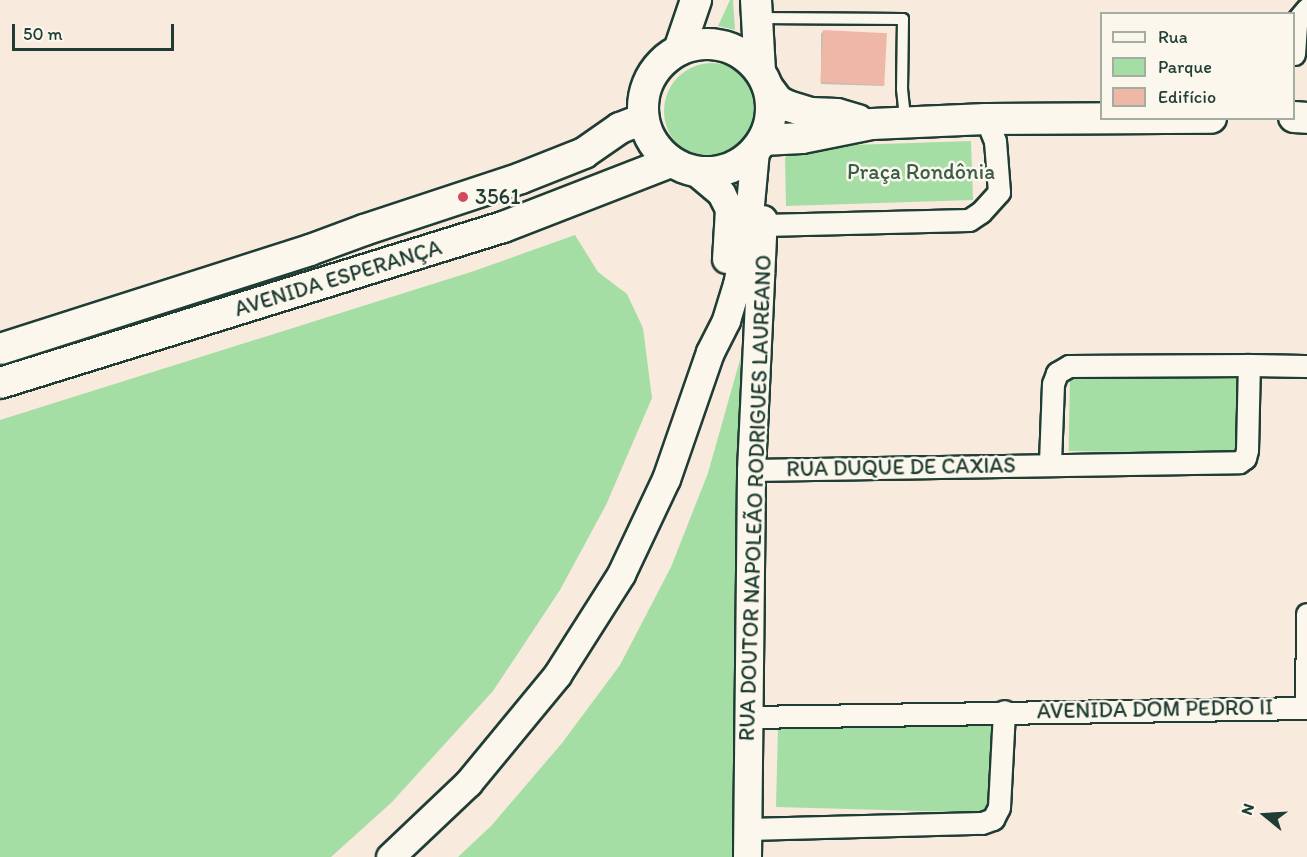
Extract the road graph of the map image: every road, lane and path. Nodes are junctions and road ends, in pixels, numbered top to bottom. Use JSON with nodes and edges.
{"nodes":[{"id":1,"x":696,"y":0,"type":"edge"},
{"id":2,"x":757,"y":9,"type":"edge"},
{"id":3,"x":1307,"y":9,"type":"edge"},
{"id":4,"x":1295,"y":33,"type":"edge"},
{"id":5,"x":679,"y":50,"type":"junction"},
{"id":6,"x":764,"y":80,"type":"junction"},
{"id":7,"x":1100,"y":118,"type":"edge"},
{"id":8,"x":643,"y":119,"type":"junction"},
{"id":9,"x":986,"y":119,"type":"junction"},
{"id":10,"x":906,"y":123,"type":"junction"},
{"id":11,"x":872,"y":124,"type":"junction"},
{"id":12,"x":759,"y":146,"type":"junction"},
{"id":13,"x":684,"y":167,"type":"junction"},
{"id":14,"x":763,"y":225,"type":"junction"},
{"id":15,"x":714,"y":342,"type":"junction"},
{"id":16,"x":0,"y":349,"type":"edge"},
{"id":17,"x":1249,"y":365,"type":"junction"},
{"id":18,"x":1307,"y":366,"type":"edge"},
{"id":19,"x":0,"y":383,"type":"edge"},
{"id":20,"x":1050,"y":463,"type":"junction"},
{"id":21,"x":751,"y":470,"type":"junction"},
{"id":22,"x":1307,"y":614,"type":"edge"},
{"id":23,"x":1307,"y":708,"type":"edge"},
{"id":24,"x":1004,"y":711,"type":"junction"},
{"id":25,"x":748,"y":717,"type":"junction"},
{"id":26,"x":748,"y":829,"type":"junction"},
{"id":27,"x":390,"y":857,"type":"edge"},
{"id":28,"x":747,"y":857,"type":"edge"}],
"edges":[{"from":1,"to":5,"type":"main road"},
{"from":2,"to":6,"type":"main road"},
{"from":2,"to":10,"type":"lane"},
{"from":3,"to":4,"type":"street"},
{"from":5,"to":6,"type":"main road"},
{"from":5,"to":8,"type":"main road"},
{"from":6,"to":11,"type":"main road"},
{"from":6,"to":12,"type":"main road"},
{"from":7,"to":9,"type":"main road"},
{"from":8,"to":13,"type":"main road"},
{"from":8,"to":16,"type":"main road","name":"AVENIDA ESPERANÇA"},
{"from":9,"to":10,"type":"main road"},
{"from":9,"to":14,"type":"street"},
{"from":10,"to":11,"type":"main road"},
{"from":11,"to":12,"type":"main road"},
{"from":12,"to":13,"type":"main road"},
{"from":12,"to":14,"type":"street","name":"RUA DOUTOR NAPOLEÃO RODRIGUES LAUREANO"},
{"from":12,"to":15,"type":"street"},
{"from":13,"to":15,"type":"street"},
{"from":13,"to":19,"type":"main road","name":"AVENIDA ESPERANÇA"},
{"from":14,"to":21,"type":"street","name":"RUA DOUTOR NAPOLEÃO RODRIGUES LAUREANO"},
{"from":15,"to":27,"type":"street"},
{"from":17,"to":18,"type":"street"},
{"from":17,"to":20,"type":"street"},
{"from":17,"to":20,"type":"street","name":"RUA DUQUE DE CAXIAS"},
{"from":20,"to":21,"type":"street","name":"RUA DUQUE DE CAXIAS"},
{"from":21,"to":25,"type":"street","name":"RUA DOUTOR NAPOLEÃO RODRIGUES LAUREANO"},
{"from":22,"to":23,"type":"street","name":"AVENIDA DOM PEDRO II"},
{"from":23,"to":24,"type":"street","name":"AVENIDA DOM PEDRO II"},
{"from":24,"to":25,"type":"street","name":"AVENIDA DOM PEDRO II"},
{"from":24,"to":26,"type":"street","name":"AVENIDA DOM PEDRO II"},
{"from":25,"to":26,"type":"street","name":"RUA DOUTOR NAPOLEÃO RODRIGUES LAUREANO"},
{"from":26,"to":28,"type":"street","name":"RUA DOUTOR NAPOLEÃO RODRIGUES LAUREANO"}]}
